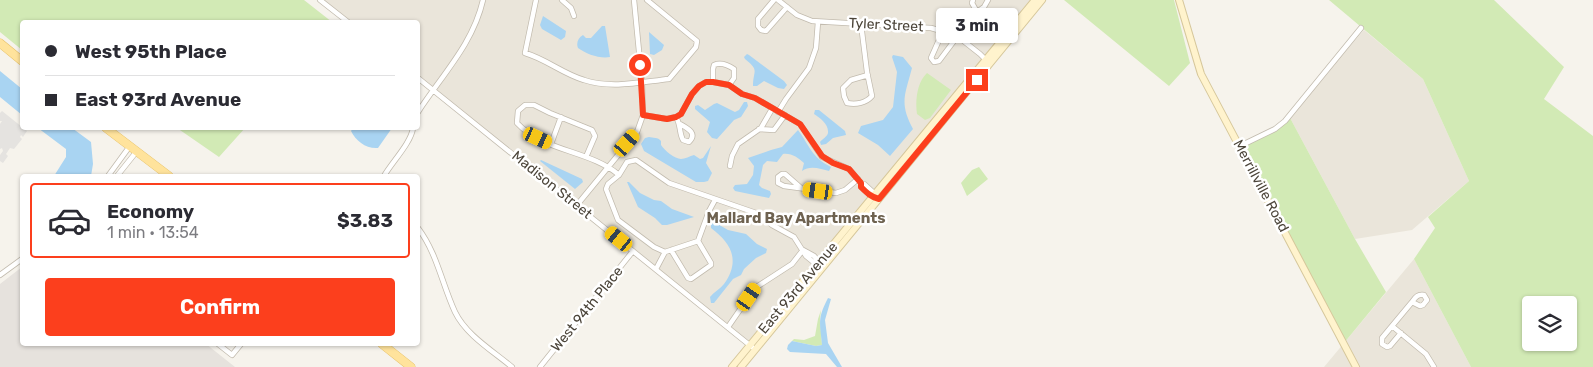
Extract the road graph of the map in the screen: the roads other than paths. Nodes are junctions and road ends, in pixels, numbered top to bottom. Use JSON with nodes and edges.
{"nodes":[{"id":1,"x":321,"y":0,"type":"edge"},
{"id":2,"x":483,"y":0,"type":"edge"},
{"id":3,"x":536,"y":0,"type":"edge"},
{"id":4,"x":562,"y":0,"type":"edge"},
{"id":5,"x":634,"y":0,"type":"edge"},
{"id":6,"x":647,"y":0,"type":"edge"},
{"id":7,"x":774,"y":0,"type":"edge"},
{"id":8,"x":778,"y":0,"type":"edge"},
{"id":9,"x":974,"y":0,"type":"edge"},
{"id":10,"x":988,"y":0,"type":"edge"},
{"id":11,"x":1035,"y":0,"type":"edge"},
{"id":12,"x":1042,"y":0,"type":"edge"},
{"id":13,"x":1179,"y":0,"type":"edge"},
{"id":14,"x":787,"y":7,"type":"junction"},
{"id":15,"x":977,"y":12,"type":"junction"},
{"id":16,"x":574,"y":16,"type":"dead end"},
{"id":17,"x":346,"y":20,"type":"edge"},
{"id":18,"x":818,"y":22,"type":"junction"},
{"id":19,"x":862,"y":24,"type":"junction"},
{"id":20,"x":1361,"y":28,"type":"dead end"},
{"id":21,"x":943,"y":31,"type":"junction"},
{"id":22,"x":959,"y":38,"type":"junction"},
{"id":23,"x":0,"y":43,"type":"edge"},
{"id":24,"x":20,"y":59,"type":"edge"},
{"id":25,"x":988,"y":62,"type":"junction"},
{"id":26,"x":868,"y":75,"type":"junction"},
{"id":27,"x":420,"y":80,"type":"edge"},
{"id":28,"x":642,"y":82,"type":"junction"},
{"id":29,"x":713,"y":82,"type":"junction"},
{"id":30,"x":730,"y":86,"type":"junction"},
{"id":31,"x":432,"y":90,"type":"junction"},
{"id":32,"x":420,"y":109,"type":"edge"},
{"id":33,"x":772,"y":109,"type":"junction"},
{"id":34,"x":778,"y":112,"type":"junction"},
{"id":35,"x":643,"y":115,"type":"junction"},
{"id":36,"x":785,"y":115,"type":"junction"},
{"id":37,"x":561,"y":117,"type":"junction"},
{"id":38,"x":676,"y":117,"type":"junction"},
{"id":39,"x":680,"y":124,"type":"dead end"},
{"id":40,"x":759,"y":129,"type":"junction"},
{"id":41,"x":109,"y":130,"type":"edge"},
{"id":42,"x":413,"y":130,"type":"edge"},
{"id":43,"x":550,"y":144,"type":"junction"},
{"id":44,"x":1240,"y":146,"type":"junction"},
{"id":45,"x":133,"y":149,"type":"junction"},
{"id":46,"x":586,"y":157,"type":"junction"},
{"id":47,"x":608,"y":166,"type":"junction"},
{"id":48,"x":730,"y":166,"type":"dead end"},
{"id":49,"x":110,"y":174,"type":"edge"},
{"id":50,"x":117,"y":174,"type":"edge"},
{"id":51,"x":166,"y":174,"type":"edge"},
{"id":52,"x":385,"y":174,"type":"edge"},
{"id":53,"x":619,"y":175,"type":"junction"},
{"id":54,"x":859,"y":181,"type":"junction"},
{"id":55,"x":801,"y":188,"type":"junction"},
{"id":56,"x":876,"y":197,"type":"junction"},
{"id":57,"x":716,"y":200,"type":"junction"},
{"id":58,"x":576,"y":205,"type":"junction"},
{"id":59,"x":420,"y":231,"type":"edge"},
{"id":60,"x":698,"y":240,"type":"junction"},
{"id":61,"x":671,"y":250,"type":"junction"},
{"id":62,"x":803,"y":250,"type":"junction"},
{"id":63,"x":633,"y":251,"type":"junction"},
{"id":64,"x":665,"y":252,"type":"junction"},
{"id":65,"x":20,"y":260,"type":"edge"},
{"id":66,"x":820,"y":265,"type":"junction"},
{"id":67,"x":656,"y":269,"type":"junction"},
{"id":68,"x":0,"y":275,"type":"edge"},
{"id":69,"x":1412,"y":302,"type":"dead end"},
{"id":70,"x":1392,"y":326,"type":"junction"},
{"id":71,"x":728,"y":327,"type":"junction"},
{"id":72,"x":1401,"y":333,"type":"junction"},
{"id":73,"x":221,"y":346,"type":"edge"},
{"id":74,"x":239,"y":346,"type":"edge"},
{"id":75,"x":385,"y":346,"type":"edge"},
{"id":76,"x":753,"y":347,"type":"junction"},
{"id":77,"x":411,"y":367,"type":"edge"},
{"id":78,"x":512,"y":367,"type":"edge"},
{"id":79,"x":540,"y":367,"type":"edge"},
{"id":80,"x":732,"y":367,"type":"edge"},
{"id":81,"x":741,"y":367,"type":"edge"},
{"id":82,"x":1356,"y":367,"type":"edge"},
{"id":83,"x":1434,"y":367,"type":"edge"}],
"edges":[{"from":1,"to":17,"type":"street"},
{"from":2,"to":31,"type":"street"},
{"from":3,"to":28,"type":"street"},
{"from":4,"to":16,"type":"street"},
{"from":5,"to":28,"type":"street"},
{"from":6,"to":28,"type":"street"},
{"from":7,"to":14,"type":"street"},
{"from":8,"to":14,"type":"street","name":"Tyler Street"},
{"from":9,"to":15,"type":"street"},
{"from":10,"to":15,"type":"street"},
{"from":11,"to":25,"type":"street","name":"East 93rd Avenue"},
{"from":12,"to":25,"type":"street","name":"East 93rd Avenue"},
{"from":13,"to":44,"type":"street","name":"Merrillville Road"},
{"from":14,"to":18,"type":"street","name":"Tyler Street"},
{"from":15,"to":22,"type":"street"},
{"from":18,"to":19,"type":"street","name":"Tyler Street"},
{"from":18,"to":34,"type":"street"},
{"from":19,"to":21,"type":"street","name":"Tyler Street"},
{"from":19,"to":26,"type":"street"},
{"from":20,"to":44,"type":"street"},
{"from":21,"to":22,"type":"street","name":"Tyler Street"},
{"from":21,"to":22,"type":"street"},
{"from":22,"to":25,"type":"street","name":"Tyler Street"},
{"from":23,"to":24,"type":"main road"},
{"from":25,"to":56,"type":"street","name":"East 93rd Avenue"},
{"from":26,"to":26,"type":"street"},
{"from":27,"to":31,"type":"street","name":"Madison Street"},
{"from":28,"to":35,"type":"street"},
{"from":29,"to":30,"type":"street"},
{"from":29,"to":30,"type":"street"},
{"from":29,"to":38,"type":"street"},
{"from":30,"to":33,"type":"street"},
{"from":31,"to":32,"type":"street"},
{"from":31,"to":58,"type":"street","name":"Madison Street"},
{"from":33,"to":34,"type":"street"},
{"from":33,"to":40,"type":"street"},
{"from":34,"to":36,"type":"street"},
{"from":35,"to":38,"type":"street"},
{"from":35,"to":47,"type":"street"},
{"from":36,"to":40,"type":"street"},
{"from":36,"to":54,"type":"street"},
{"from":37,"to":43,"type":"street"},
{"from":37,"to":43,"type":"street"},
{"from":37,"to":46,"type":"street"},
{"from":38,"to":39,"type":"street"},
{"from":40,"to":48,"type":"street"},
{"from":41,"to":45,"type":"main road"},
{"from":42,"to":52,"type":"street"},
{"from":43,"to":46,"type":"street"},
{"from":44,"to":82,"type":"street","name":"Merrillville Road"},
{"from":45,"to":49,"type":"street"},
{"from":45,"to":50,"type":"street"},
{"from":45,"to":51,"type":"main road"},
{"from":46,"to":47,"type":"street"},
{"from":47,"to":53,"type":"street"},
{"from":47,"to":58,"type":"street"},
{"from":53,"to":57,"type":"street"},
{"from":53,"to":64,"type":"street"},
{"from":54,"to":55,"type":"street"},
{"from":54,"to":56,"type":"street"},
{"from":55,"to":55,"type":"street"},
{"from":56,"to":66,"type":"street","name":"East 93rd Avenue"},
{"from":57,"to":60,"type":"street"},
{"from":57,"to":62,"type":"street"},
{"from":58,"to":63,"type":"street","name":"Madison Street"},
{"from":59,"to":78,"type":"street"},
{"from":60,"to":61,"type":"street"},
{"from":60,"to":61,"type":"street"},
{"from":61,"to":64,"type":"street"},
{"from":62,"to":66,"type":"street"},
{"from":62,"to":71,"type":"street"},
{"from":63,"to":67,"type":"street","name":"Madison Street"},
{"from":63,"to":79,"type":"street","name":"West 94th Place"},
{"from":64,"to":67,"type":"street"},
{"from":65,"to":68,"type":"street"},
{"from":66,"to":76,"type":"street","name":"East 93rd Avenue"},
{"from":67,"to":71,"type":"street","name":"Madison Street"},
{"from":69,"to":70,"type":"street"},
{"from":70,"to":72,"type":"street"},
{"from":70,"to":72,"type":"street"},
{"from":71,"to":76,"type":"street","name":"Madison Street"},
{"from":72,"to":83,"type":"street"},
{"from":73,"to":74,"type":"street"},
{"from":75,"to":77,"type":"main road"},
{"from":76,"to":80,"type":"street","name":"East 93rd Avenue"},
{"from":76,"to":81,"type":"street","name":"East 93rd Avenue"}]}
